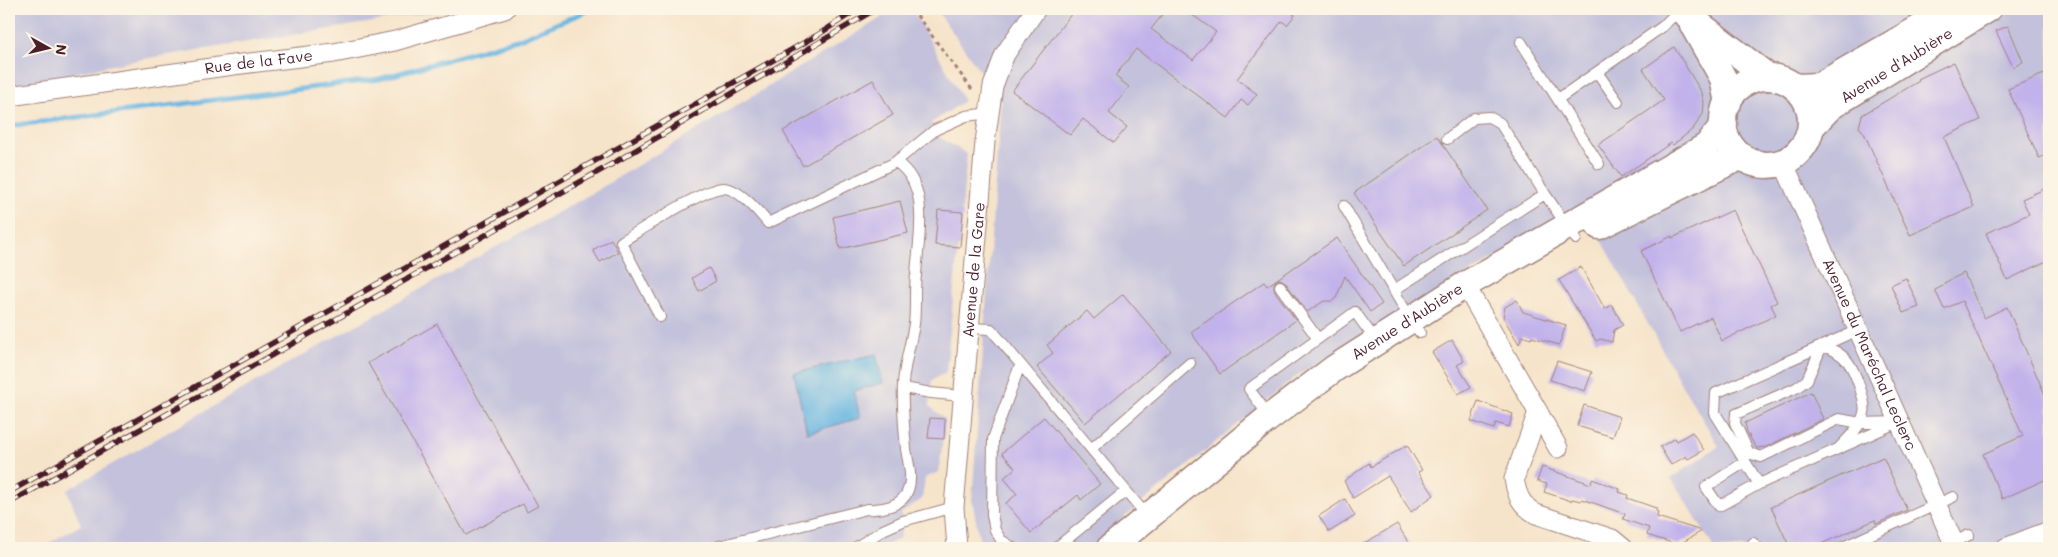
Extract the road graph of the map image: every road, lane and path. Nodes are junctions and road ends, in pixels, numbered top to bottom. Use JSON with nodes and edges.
{"nodes":[{"id":1,"x":504,"y":9,"type":"edge"},
{"id":2,"x":912,"y":9,"type":"edge"},
{"id":3,"x":1036,"y":9,"type":"edge"},
{"id":4,"x":1953,"y":9,"type":"edge"},
{"id":5,"x":1988,"y":9,"type":"edge"},
{"id":6,"x":1681,"y":10,"type":"edge"},
{"id":7,"x":1521,"y":42,"type":"dead end"},
{"id":8,"x":1597,"y":72,"type":"junction"},
{"id":9,"x":1768,"y":77,"type":"junction"},
{"id":10,"x":1795,"y":87,"type":"junction"},
{"id":11,"x":9,"y":96,"type":"edge"},
{"id":12,"x":1558,"y":99,"type":"junction"},
{"id":13,"x":1618,"y":102,"type":"dead end"},
{"id":14,"x":989,"y":113,"type":"junction"},
{"id":15,"x":1726,"y":114,"type":"junction"},
{"id":16,"x":1810,"y":127,"type":"junction"},
{"id":17,"x":1446,"y":139,"type":"dead end"},
{"id":18,"x":1741,"y":156,"type":"junction"},
{"id":19,"x":896,"y":162,"type":"junction"},
{"id":20,"x":1783,"y":162,"type":"junction"},
{"id":21,"x":1599,"y":164,"type":"dead end"},
{"id":22,"x":1545,"y":194,"type":"junction"},
{"id":23,"x":1344,"y":206,"type":"dead end"},
{"id":24,"x":1572,"y":233,"type":"junction"},
{"id":25,"x":1280,"y":286,"type":"dead end"},
{"id":26,"x":1394,"y":290,"type":"junction"},
{"id":27,"x":1469,"y":292,"type":"junction"},
{"id":28,"x":660,"y":318,"type":"dead end"},
{"id":29,"x":1415,"y":326,"type":"junction"},
{"id":30,"x":968,"y":328,"type":"junction"},
{"id":31,"x":1858,"y":330,"type":"junction"},
{"id":32,"x":1318,"y":339,"type":"junction"},
{"id":33,"x":1376,"y":342,"type":"junction"},
{"id":34,"x":1822,"y":346,"type":"junction"},
{"id":35,"x":1190,"y":362,"type":"dead end"},
{"id":36,"x":1020,"y":365,"type":"junction"},
{"id":37,"x":904,"y":388,"type":"junction"},
{"id":38,"x":962,"y":396,"type":"junction"},
{"id":39,"x":1538,"y":412,"type":"junction"},
{"id":40,"x":1270,"y":417,"type":"junction"},
{"id":41,"x":1899,"y":422,"type":"junction"},
{"id":42,"x":1860,"y":423,"type":"junction"},
{"id":43,"x":1558,"y":448,"type":"dead end"},
{"id":44,"x":1839,"y":448,"type":"junction"},
{"id":45,"x":1091,"y":450,"type":"junction"},
{"id":46,"x":1745,"y":462,"type":"junction"},
{"id":47,"x":1759,"y":484,"type":"junction"},
{"id":48,"x":1126,"y":491,"type":"junction"},
{"id":49,"x":1945,"y":501,"type":"junction"},
{"id":50,"x":954,"y":506,"type":"junction"},
{"id":51,"x":1148,"y":518,"type":"junction"},
{"id":52,"x":2049,"y":531,"type":"edge"},
{"id":53,"x":1955,"y":544,"type":"edge"},
{"id":54,"x":955,"y":547,"type":"edge"},
{"id":55,"x":717,"y":548,"type":"edge"},
{"id":56,"x":855,"y":548,"type":"edge"},
{"id":57,"x":1013,"y":548,"type":"edge"},
{"id":58,"x":1056,"y":548,"type":"edge"},
{"id":59,"x":1110,"y":548,"type":"edge"},
{"id":60,"x":1139,"y":548,"type":"edge"},
{"id":61,"x":1623,"y":548,"type":"edge"},
{"id":62,"x":1841,"y":548,"type":"edge"},
{"id":63,"x":2005,"y":548,"type":"edge"}],
"edges":[{"from":1,"to":11,"type":"street","name":"Rue de la Fave"},
{"from":2,"to":14,"type":"path"},
{"from":3,"to":14,"type":"street","name":"Avenue de la Gare"},
{"from":4,"to":10,"type":"main road","name":"Avenue d'Aubière"},
{"from":5,"to":16,"type":"main road","name":"Avenue d'Aubière"},
{"from":6,"to":8,"type":"lane"},
{"from":6,"to":9,"type":"main road"},
{"from":6,"to":15,"type":"main road"},
{"from":7,"to":12,"type":"lane"},
{"from":8,"to":12,"type":"lane"},
{"from":8,"to":13,"type":"lane"},
{"from":9,"to":10,"type":"main road"},
{"from":9,"to":15,"type":"main road"},
{"from":10,"to":16,"type":"main road"},
{"from":12,"to":21,"type":"lane"},
{"from":14,"to":19,"type":"lane"},
{"from":14,"to":30,"type":"street","name":"Avenue de la Gare"},
{"from":15,"to":18,"type":"main road"},
{"from":15,"to":24,"type":"main road","name":"Avenue d'Aubière"},
{"from":16,"to":20,"type":"main road"},
{"from":17,"to":22,"type":"lane"},
{"from":18,"to":20,"type":"main road"},
{"from":18,"to":24,"type":"main road","name":"Avenue d'Aubière"},
{"from":19,"to":28,"type":"lane"},
{"from":19,"to":37,"type":"lane"},
{"from":20,"to":31,"type":"street","name":"Avenue du Maréchal Leclerc"},
{"from":22,"to":24,"type":"lane"},
{"from":22,"to":26,"type":"lane"},
{"from":23,"to":26,"type":"lane"},
{"from":24,"to":27,"type":"main road","name":"Avenue d'Aubière"},
{"from":25,"to":32,"type":"lane"},
{"from":26,"to":29,"type":"lane"},
{"from":27,"to":29,"type":"main road","name":"Avenue d'Aubière"},
{"from":27,"to":39,"type":"street"},
{"from":29,"to":33,"type":"main road","name":"Avenue d'Aubière"},
{"from":29,"to":60,"type":"main road","name":"Avenue d'Aubière"},
{"from":30,"to":36,"type":"lane"},
{"from":30,"to":38,"type":"street","name":"Avenue de la Gare"},
{"from":31,"to":34,"type":"lane"},
{"from":31,"to":41,"type":"street","name":"Avenue du Maréchal Leclerc"},
{"from":32,"to":33,"type":"lane"},
{"from":32,"to":40,"type":"lane"},
{"from":33,"to":40,"type":"main road","name":"Avenue d'Aubière"},
{"from":34,"to":42,"type":"lane"},
{"from":34,"to":42,"type":"lane"},
{"from":34,"to":46,"type":"lane"},
{"from":35,"to":45,"type":"lane"},
{"from":36,"to":45,"type":"lane"},
{"from":36,"to":57,"type":"lane"},
{"from":37,"to":38,"type":"lane"},
{"from":37,"to":55,"type":"lane"},
{"from":38,"to":50,"type":"street","name":"Avenue de la Gare"},
{"from":39,"to":43,"type":"street"},
{"from":39,"to":61,"type":"street"},
{"from":40,"to":51,"type":"main road","name":"Avenue d'Aubière"},
{"from":41,"to":42,"type":"lane"},
{"from":41,"to":44,"type":"lane"},
{"from":41,"to":49,"type":"street","name":"Avenue du Maréchal Leclerc"},
{"from":42,"to":44,"type":"lane"},
{"from":44,"to":47,"type":"lane"},
{"from":45,"to":48,"type":"lane"},
{"from":46,"to":47,"type":"lane"},
{"from":46,"to":47,"type":"lane"},
{"from":48,"to":51,"type":"lane"},
{"from":48,"to":58,"type":"lane"},
{"from":49,"to":53,"type":"street","name":"Avenue du Maréchal Leclerc"},
{"from":49,"to":62,"type":"lane"},
{"from":50,"to":54,"type":"street","name":"Avenue de la Gare"},
{"from":50,"to":56,"type":"lane"},
{"from":51,"to":59,"type":"main road","name":"Avenue d'Aubière"},
{"from":52,"to":63,"type":"street"}]}
